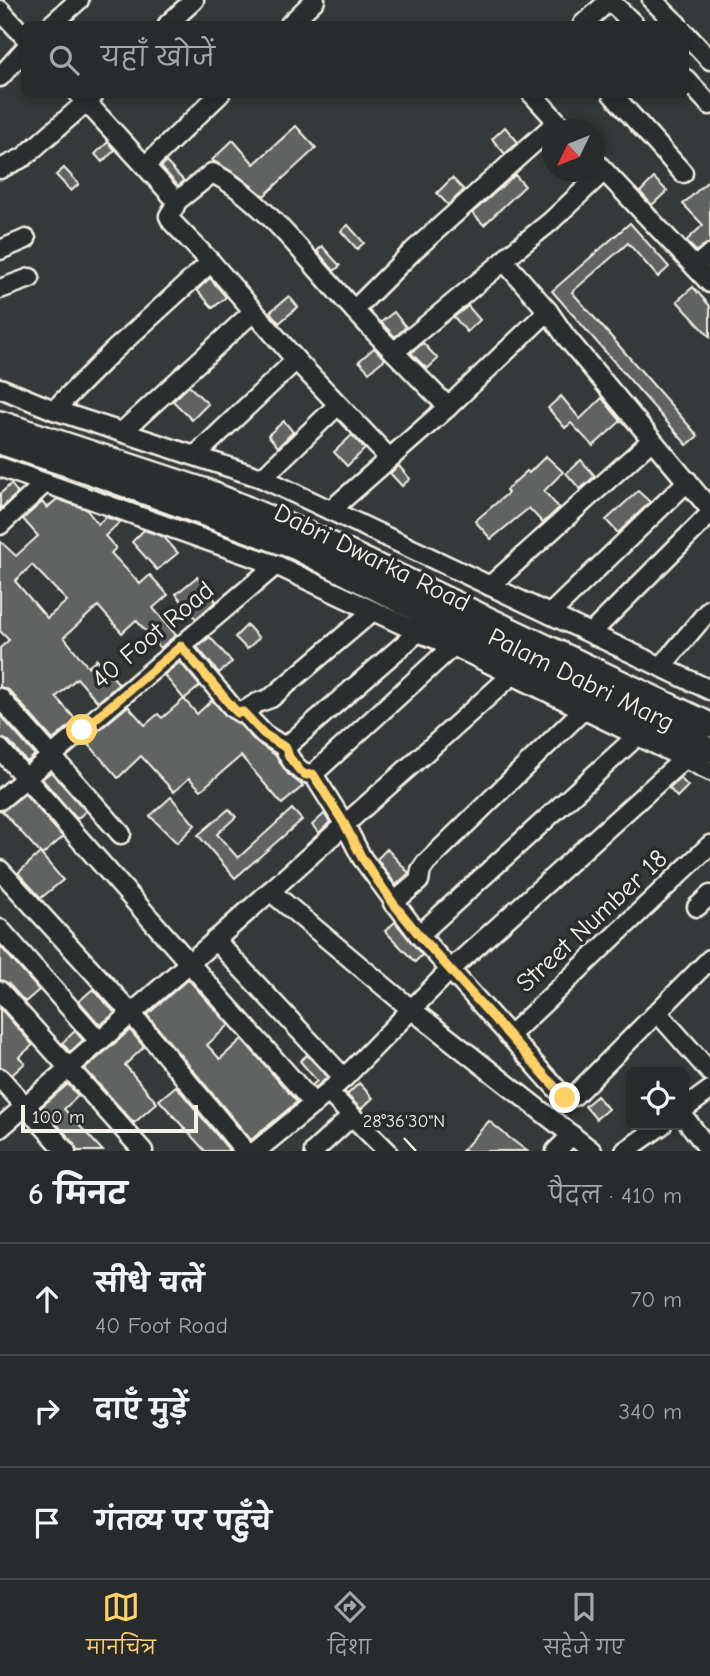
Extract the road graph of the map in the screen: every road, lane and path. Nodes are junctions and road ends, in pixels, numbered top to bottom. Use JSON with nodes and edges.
{"nodes":[{"id":1,"x":79,"y":0,"type":"edge"},
{"id":2,"x":194,"y":0,"type":"edge"},
{"id":3,"x":315,"y":0,"type":"edge"},
{"id":4,"x":610,"y":0,"type":"edge"},
{"id":5,"x":652,"y":0,"type":"edge"},
{"id":6,"x":0,"y":10,"type":"edge"},
{"id":7,"x":55,"y":21,"type":"edge"},
{"id":8,"x":171,"y":21,"type":"edge"},
{"id":9,"x":293,"y":21,"type":"edge"},
{"id":10,"x":586,"y":21,"type":"edge"},
{"id":11,"x":631,"y":21,"type":"edge"},
{"id":12,"x":674,"y":21,"type":"edge"},
{"id":13,"x":21,"y":33,"type":"edge"},
{"id":14,"x":689,"y":37,"type":"edge"},
{"id":15,"x":21,"y":53,"type":"edge"},
{"id":16,"x":710,"y":60,"type":"edge"},
{"id":17,"x":0,"y":77,"type":"edge"},
{"id":18,"x":689,"y":83,"type":"edge"},
{"id":19,"x":85,"y":98,"type":"edge"},
{"id":20,"x":87,"y":98,"type":"edge"},
{"id":21,"x":216,"y":98,"type":"edge"},
{"id":22,"x":536,"y":98,"type":"edge"},
{"id":23,"x":616,"y":98,"type":"edge"},
{"id":24,"x":710,"y":105,"type":"edge"},
{"id":25,"x":555,"y":119,"type":"edge"},
{"id":26,"x":542,"y":142,"type":"edge"},
{"id":27,"x":145,"y":166,"type":"junction"},
{"id":28,"x":0,"y":169,"type":"edge"},
{"id":29,"x":605,"y":171,"type":"edge"},
{"id":30,"x":683,"y":173,"type":"dead end"},
{"id":31,"x":582,"y":182,"type":"edge"},
{"id":32,"x":176,"y":202,"type":"junction"},
{"id":33,"x":26,"y":239,"type":"dead end"},
{"id":34,"x":0,"y":250,"type":"edge"},
{"id":35,"x":710,"y":254,"type":"edge"},
{"id":36,"x":504,"y":261,"type":"junction"},
{"id":37,"x":211,"y":262,"type":"junction"},
{"id":38,"x":695,"y":267,"type":"junction"},
{"id":39,"x":30,"y":278,"type":"dead end"},
{"id":40,"x":710,"y":283,"type":"edge"},
{"id":41,"x":0,"y":289,"type":"edge"},
{"id":42,"x":354,"y":310,"type":"junction"},
{"id":43,"x":253,"y":312,"type":"junction"},
{"id":44,"x":548,"y":312,"type":"junction"},
{"id":45,"x":394,"y":352,"type":"junction"},
{"id":46,"x":296,"y":360,"type":"junction"},
{"id":47,"x":0,"y":388,"type":"edge"},
{"id":48,"x":338,"y":405,"type":"junction"},
{"id":49,"x":448,"y":407,"type":"junction"},
{"id":50,"x":54,"y":410,"type":"junction"},
{"id":51,"x":0,"y":423,"type":"edge"},
{"id":52,"x":122,"y":432,"type":"junction"},
{"id":53,"x":652,"y":440,"type":"junction"},
{"id":54,"x":0,"y":442,"type":"edge"},
{"id":55,"x":195,"y":455,"type":"junction"},
{"id":56,"x":390,"y":458,"type":"junction"},
{"id":57,"x":0,"y":467,"type":"edge"},
{"id":58,"x":262,"y":478,"type":"junction"},
{"id":59,"x":688,"y":481,"type":"junction"},
{"id":60,"x":45,"y":483,"type":"junction"},
{"id":61,"x":331,"y":510,"type":"junction"},
{"id":62,"x":710,"y":512,"type":"edge"},
{"id":63,"x":0,"y":525,"type":"edge"},
{"id":64,"x":276,"y":565,"type":"junction"},
{"id":65,"x":490,"y":586,"type":"junction"},
{"id":66,"x":710,"y":609,"type":"edge"},
{"id":67,"x":373,"y":611,"type":"junction"},
{"id":68,"x":550,"y":614,"type":"junction"},
{"id":69,"x":418,"y":632,"type":"junction"},
{"id":70,"x":591,"y":633,"type":"junction"},
{"id":71,"x":181,"y":646,"type":"junction"},
{"id":72,"x":453,"y":646,"type":"junction"},
{"id":73,"x":661,"y":667,"type":"junction"},
{"id":74,"x":512,"y":675,"type":"junction"},
{"id":75,"x":709,"y":689,"type":"edge"},
{"id":76,"x":0,"y":698,"type":"edge"},
{"id":77,"x":583,"y":709,"type":"junction"},
{"id":78,"x":243,"y":712,"type":"junction"},
{"id":79,"x":710,"y":725,"type":"edge"},
{"id":80,"x":636,"y":737,"type":"junction"},
{"id":81,"x":286,"y":748,"type":"junction"},
{"id":82,"x":0,"y":749,"type":"edge"},
{"id":83,"x":710,"y":750,"type":"edge"},
{"id":84,"x":53,"y":756,"type":"junction"},
{"id":85,"x":684,"y":760,"type":"junction"},
{"id":86,"x":710,"y":771,"type":"edge"},
{"id":87,"x":313,"y":774,"type":"junction"},
{"id":88,"x":26,"y":777,"type":"junction"},
{"id":89,"x":0,"y":800,"type":"edge"},
{"id":90,"x":345,"y":825,"type":"junction"},
{"id":91,"x":121,"y":834,"type":"dead end"},
{"id":92,"x":710,"y":845,"type":"edge"},
{"id":93,"x":0,"y":870,"type":"edge"},
{"id":94,"x":270,"y":891,"type":"junction"},
{"id":95,"x":393,"y":903,"type":"junction"},
{"id":96,"x":0,"y":929,"type":"edge"},
{"id":97,"x":419,"y":935,"type":"junction"},
{"id":98,"x":215,"y":940,"type":"junction"},
{"id":99,"x":710,"y":959,"type":"edge"},
{"id":100,"x":188,"y":964,"type":"junction"},
{"id":101,"x":450,"y":970,"type":"junction"},
{"id":102,"x":0,"y":991,"type":"edge"},
{"id":103,"x":411,"y":1009,"type":"junction"},
{"id":104,"x":657,"y":1012,"type":"junction"},
{"id":105,"x":131,"y":1013,"type":"junction"},
{"id":106,"x":509,"y":1035,"type":"junction"},
{"id":107,"x":99,"y":1041,"type":"junction"},
{"id":108,"x":68,"y":1068,"type":"junction"},
{"id":109,"x":710,"y":1072,"type":"edge"},
{"id":110,"x":0,"y":1078,"type":"edge"},
{"id":111,"x":344,"y":1078,"type":"junction"},
{"id":112,"x":710,"y":1090,"type":"edge"},
{"id":113,"x":321,"y":1098,"type":"junction"},
{"id":114,"x":25,"y":1105,"type":"junction"},
{"id":115,"x":689,"y":1105,"type":"edge"},
{"id":116,"x":352,"y":1116,"type":"junction"},
{"id":117,"x":689,"y":1123,"type":"edge"},
{"id":118,"x":0,"y":1128,"type":"edge"},
{"id":119,"x":656,"y":1130,"type":"edge"},
{"id":120,"x":572,"y":1135,"type":"junction"},
{"id":121,"x":630,"y":1150,"type":"edge"},
{"id":122,"x":710,"y":1150,"type":"edge"},
{"id":123,"x":66,"y":1151,"type":"edge"},
{"id":124,"x":143,"y":1151,"type":"edge"},
{"id":125,"x":245,"y":1151,"type":"edge"},
{"id":126,"x":256,"y":1151,"type":"edge"},
{"id":127,"x":314,"y":1151,"type":"edge"},
{"id":128,"x":387,"y":1151,"type":"edge"},
{"id":129,"x":556,"y":1151,"type":"edge"},
{"id":130,"x":592,"y":1151,"type":"edge"}],
"edges":[{"from":1,"to":7,"type":"street"},
{"from":2,"to":8,"type":"street"},
{"from":3,"to":9,"type":"street"},
{"from":4,"to":10,"type":"street"},
{"from":4,"to":11,"type":"street"},
{"from":5,"to":12,"type":"street"},
{"from":6,"to":13,"type":"street"},
{"from":14,"to":16,"type":"street"},
{"from":15,"to":17,"type":"street"},
{"from":18,"to":24,"type":"street"},
{"from":19,"to":28,"type":"street"},
{"from":20,"to":27,"type":"street"},
{"from":21,"to":27,"type":"street"},
{"from":22,"to":25,"type":"street"},
{"from":23,"to":30,"type":"street"},
{"from":26,"to":42,"type":"street"},
{"from":27,"to":32,"type":"street"},
{"from":29,"to":38,"type":"street"},
{"from":31,"to":36,"type":"street"},
{"from":32,"to":37,"type":"street"},
{"from":32,"to":42,"type":"street"},
{"from":33,"to":34,"type":"street"},
{"from":35,"to":38,"type":"street"},
{"from":36,"to":44,"type":"street"},
{"from":36,"to":45,"type":"street"},
{"from":37,"to":43,"type":"street"},
{"from":37,"to":50,"type":"street"},
{"from":38,"to":40,"type":"street"},
{"from":39,"to":41,"type":"street"},
{"from":42,"to":45,"type":"street"},
{"from":43,"to":46,"type":"street"},
{"from":43,"to":52,"type":"street"},
{"from":44,"to":49,"type":"street"},
{"from":44,"to":53,"type":"street"},
{"from":45,"to":49,"type":"street"},
{"from":46,"to":48,"type":"street"},
{"from":46,"to":55,"type":"street"},
{"from":47,"to":50,"type":"street"},
{"from":48,"to":56,"type":"street"},
{"from":48,"to":58,"type":"street"},
{"from":49,"to":56,"type":"street"},
{"from":50,"to":52,"type":"street"},
{"from":51,"to":79,"type":"main road","name":"Dabri Dwarka Road"},
{"from":52,"to":55,"type":"street"},
{"from":53,"to":59,"type":"street"},
{"from":53,"to":65,"type":"street"},
{"from":54,"to":83,"type":"main road","name":"Dabri Dwarka Road"},
{"from":55,"to":58,"type":"street"},
{"from":56,"to":61,"type":"street"},
{"from":57,"to":60,"type":"street","name":"Palam Dabri Marg"},
{"from":58,"to":61,"type":"street"},
{"from":59,"to":62,"type":"street"},
{"from":59,"to":68,"type":"street"},
{"from":60,"to":63,"type":"street"},
{"from":60,"to":64,"type":"street","name":"Palam Dabri Marg"},
{"from":61,"to":65,"type":"street"},
{"from":62,"to":70,"type":"street"},
{"from":64,"to":67,"type":"street","name":"Palam Dabri Marg"},
{"from":64,"to":71,"type":"street","name":"40 Foot Road"},
{"from":65,"to":68,"type":"street"},
{"from":66,"to":73,"type":"street"},
{"from":67,"to":69,"type":"street","name":"Palam Dabri Marg"},
{"from":67,"to":78,"type":"street"},
{"from":68,"to":70,"type":"street"},
{"from":69,"to":72,"type":"street","name":"Palam Dabri Marg"},
{"from":69,"to":81,"type":"street"},
{"from":70,"to":73,"type":"street"},
{"from":71,"to":78,"type":"street"},
{"from":71,"to":84,"type":"street","name":"40 Foot Road"},
{"from":72,"to":74,"type":"street","name":"Palam Dabri Marg"},
{"from":72,"to":87,"type":"street"},
{"from":73,"to":75,"type":"street"},
{"from":74,"to":77,"type":"street","name":"Palam Dabri Marg"},
{"from":74,"to":90,"type":"street"},
{"from":76,"to":84,"type":"street"},
{"from":77,"to":80,"type":"street","name":"Palam Dabri Marg"},
{"from":77,"to":95,"type":"street"},
{"from":78,"to":81,"type":"street"},
{"from":80,"to":85,"type":"street","name":"Palam Dabri Marg"},
{"from":80,"to":97,"type":"street"},
{"from":81,"to":87,"type":"street"},
{"from":82,"to":88,"type":"street"},
{"from":84,"to":88,"type":"street","name":"40 Foot Road"},
{"from":84,"to":91,"type":"street"},
{"from":85,"to":86,"type":"street","name":"Palam Dabri Marg"},
{"from":85,"to":101,"type":"street"},
{"from":87,"to":90,"type":"street"},
{"from":88,"to":89,"type":"street","name":"40 Foot Road"},
{"from":88,"to":100,"type":"street"},
{"from":90,"to":94,"type":"street"},
{"from":90,"to":95,"type":"street"},
{"from":92,"to":106,"type":"street","name":"Street Number 18"},
{"from":93,"to":105,"type":"street"},
{"from":94,"to":98,"type":"street"},
{"from":94,"to":103,"type":"street"},
{"from":95,"to":97,"type":"street"},
{"from":96,"to":107,"type":"street"},
{"from":97,"to":101,"type":"street"},
{"from":98,"to":100,"type":"street"},
{"from":98,"to":111,"type":"street"},
{"from":99,"to":104,"type":"street"},
{"from":100,"to":105,"type":"street"},
{"from":100,"to":113,"type":"street"},
{"from":101,"to":103,"type":"street"},
{"from":101,"to":106,"type":"street"},
{"from":102,"to":108,"type":"street"},
{"from":103,"to":111,"type":"street"},
{"from":103,"to":120,"type":"street"},
{"from":104,"to":106,"type":"street"},
{"from":104,"to":109,"type":"street"},
{"from":105,"to":107,"type":"street"},
{"from":105,"to":125,"type":"street"},
{"from":107,"to":108,"type":"street"},
{"from":108,"to":114,"type":"street"},
{"from":108,"to":124,"type":"street"},
{"from":110,"to":114,"type":"street"},
{"from":111,"to":113,"type":"street"},
{"from":112,"to":115,"type":"street"},
{"from":113,"to":116,"type":"street"},
{"from":113,"to":126,"type":"street"},
{"from":114,"to":118,"type":"street"},
{"from":114,"to":123,"type":"street"},
{"from":116,"to":127,"type":"street"},
{"from":116,"to":128,"type":"street"},
{"from":117,"to":122,"type":"street"},
{"from":119,"to":121,"type":"street"},
{"from":120,"to":129,"type":"street"},
{"from":120,"to":130,"type":"street"}]}
